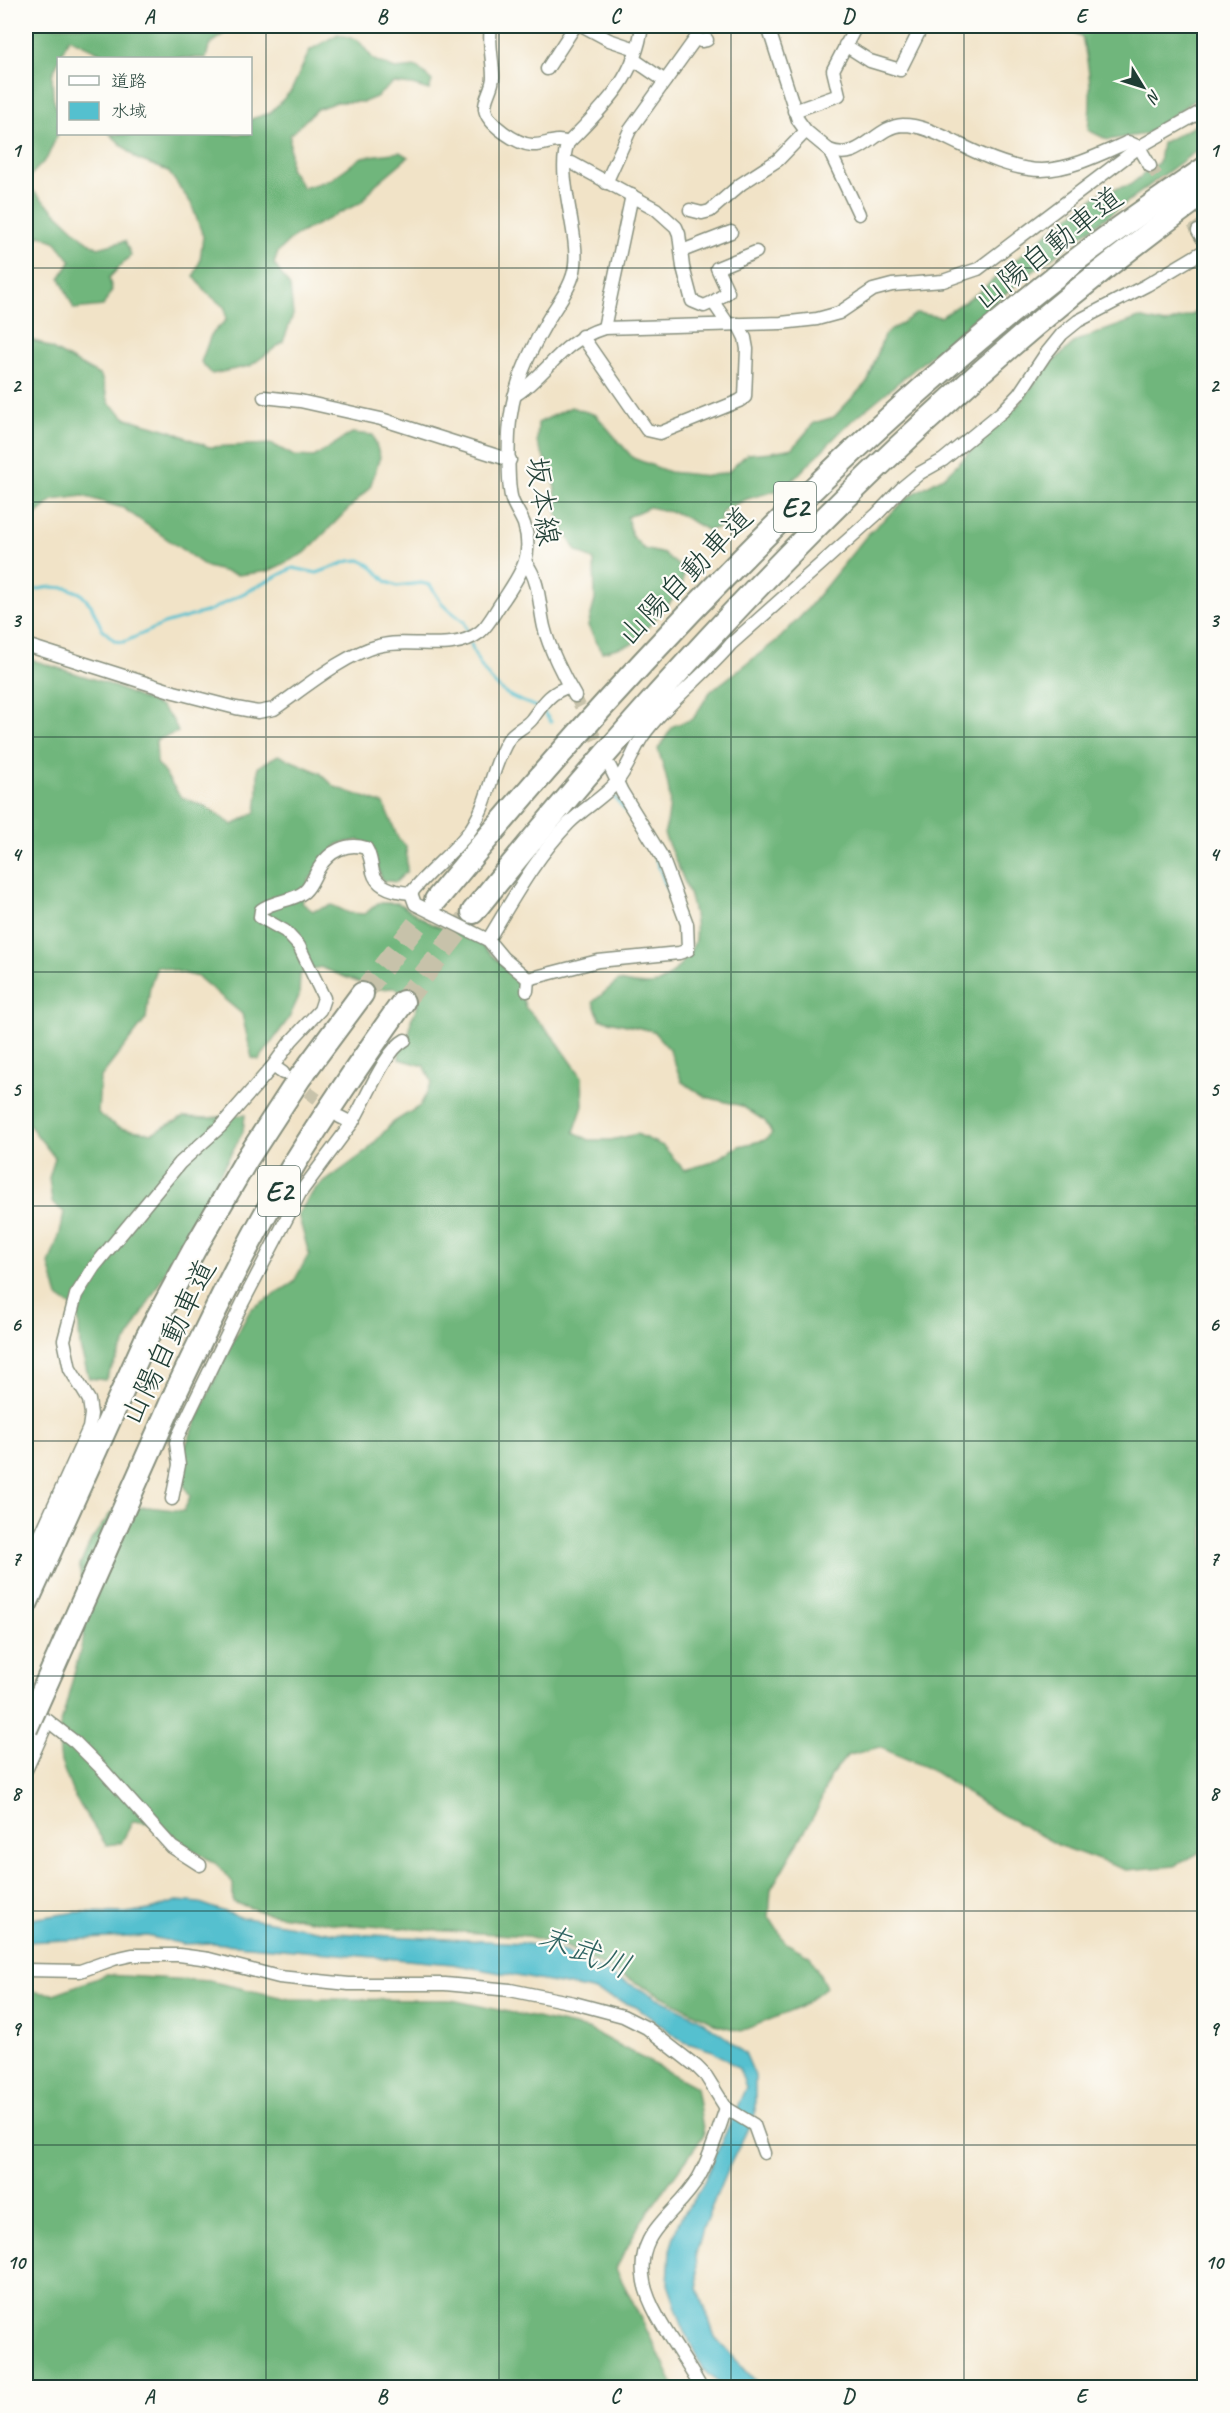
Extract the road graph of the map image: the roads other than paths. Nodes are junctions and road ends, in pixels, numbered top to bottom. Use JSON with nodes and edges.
{"nodes":[{"id":1,"x":491,"y":26,"type":"edge"},
{"id":2,"x":575,"y":26,"type":"edge"},
{"id":3,"x":583,"y":26,"type":"edge"},
{"id":4,"x":642,"y":26,"type":"edge"},
{"id":5,"x":856,"y":26,"type":"edge"},
{"id":6,"x":922,"y":26,"type":"edge"},
{"id":7,"x":770,"y":33,"type":"dead end"},
{"id":8,"x":707,"y":40,"type":"dead end"},
{"id":9,"x":845,"y":45,"type":"junction"},
{"id":10,"x":635,"y":54,"type":"junction"},
{"id":11,"x":547,"y":69,"type":"dead end"},
{"id":12,"x":665,"y":81,"type":"junction"},
{"id":13,"x":1204,"y":110,"type":"edge"},
{"id":14,"x":794,"y":111,"type":"junction"},
{"id":15,"x":806,"y":131,"type":"junction"},
{"id":16,"x":568,"y":143,"type":"junction"},
{"id":17,"x":1139,"y":147,"type":"junction"},
{"id":18,"x":830,"y":150,"type":"junction"},
{"id":19,"x":1204,"y":161,"type":"edge"},
{"id":20,"x":565,"y":163,"type":"junction"},
{"id":21,"x":1150,"y":166,"type":"tunnel mouth"},
{"id":22,"x":1204,"y":169,"type":"edge"},
{"id":23,"x":606,"y":183,"type":"junction"},
{"id":24,"x":1204,"y":193,"type":"edge"},
{"id":25,"x":632,"y":195,"type":"junction"},
{"id":26,"x":1204,"y":208,"type":"edge"},
{"id":27,"x":690,"y":210,"type":"dead end"},
{"id":28,"x":860,"y":214,"type":"dead end"},
{"id":29,"x":731,"y":232,"type":"dead end"},
{"id":30,"x":682,"y":251,"type":"junction"},
{"id":31,"x":1204,"y":251,"type":"edge"},
{"id":32,"x":756,"y":252,"type":"dead end"},
{"id":33,"x":1071,"y":265,"type":"junction"},
{"id":34,"x":713,"y":302,"type":"junction"},
{"id":35,"x":733,"y":324,"type":"junction"},
{"id":36,"x":604,"y":328,"type":"junction"},
{"id":37,"x":582,"y":336,"type":"junction"},
{"id":38,"x":514,"y":396,"type":"junction"},
{"id":39,"x":264,"y":397,"type":"dead end"},
{"id":40,"x":944,"y":404,"type":"junction"},
{"id":41,"x":510,"y":460,"type":"junction"},
{"id":42,"x":526,"y":563,"type":"junction"},
{"id":43,"x":26,"y":645,"type":"edge"},
{"id":44,"x":610,"y":767,"type":"tunnel mouth"},
{"id":45,"x":611,"y":787,"type":"junction"},
{"id":46,"x":411,"y":893,"type":"junction"},
{"id":47,"x":436,"y":900,"type":"tunnel mouth"},
{"id":48,"x":473,"y":912,"type":"tunnel mouth"},
{"id":49,"x":488,"y":940,"type":"junction"},
{"id":50,"x":362,"y":994,"type":"tunnel mouth"},
{"id":51,"x":404,"y":1002,"type":"tunnel mouth"},
{"id":52,"x":405,"y":1040,"type":"dead end"},
{"id":53,"x":340,"y":1117,"type":"tunnel mouth"},
{"id":54,"x":352,"y":1123,"type":"junction"},
{"id":55,"x":172,"y":1499,"type":"dead end"},
{"id":56,"x":26,"y":1562,"type":"edge"},
{"id":57,"x":26,"y":1604,"type":"edge"},
{"id":58,"x":26,"y":1708,"type":"edge"},
{"id":59,"x":48,"y":1720,"type":"junction"},
{"id":60,"x":26,"y":1729,"type":"edge"},
{"id":61,"x":26,"y":1770,"type":"edge"},
{"id":62,"x":200,"y":1864,"type":"dead end"},
{"id":63,"x":26,"y":1970,"type":"edge"},
{"id":64,"x":729,"y":2109,"type":"junction"},
{"id":65,"x":764,"y":2152,"type":"dead end"},
{"id":66,"x":701,"y":2388,"type":"edge"}],
"edges":[{"from":1,"to":16,"type":"street"},
{"from":2,"to":11,"type":"street"},
{"from":3,"to":10,"type":"street"},
{"from":4,"to":10,"type":"street"},
{"from":5,"to":9,"type":"street"},
{"from":6,"to":9,"type":"street"},
{"from":7,"to":14,"type":"street"},
{"from":8,"to":12,"type":"street"},
{"from":9,"to":14,"type":"street"},
{"from":10,"to":12,"type":"street"},
{"from":10,"to":16,"type":"street"},
{"from":12,"to":23,"type":"street"},
{"from":13,"to":17,"type":"street"},
{"from":14,"to":15,"type":"street"},
{"from":15,"to":18,"type":"street"},
{"from":15,"to":27,"type":"street"},
{"from":16,"to":20,"type":"street","name":"坂本線"},
{"from":17,"to":18,"type":"street"},
{"from":17,"to":21,"type":"street"},
{"from":17,"to":35,"type":"street"},
{"from":18,"to":28,"type":"street"},
{"from":19,"to":33,"type":"highway"},
{"from":20,"to":23,"type":"street"},
{"from":20,"to":38,"type":"street","name":"坂本線"},
{"from":22,"to":33,"type":"highway","name":"山陽自動車道","number":"E2"},
{"from":23,"to":25,"type":"street"},
{"from":24,"to":40,"type":"highway","name":"山陽自動車道","number":"E2"},
{"from":25,"to":30,"type":"street"},
{"from":25,"to":36,"type":"street"},
{"from":26,"to":40,"type":"highway"},
{"from":29,"to":30,"type":"street"},
{"from":30,"to":34,"type":"street"},
{"from":31,"to":45,"type":"street"},
{"from":32,"to":34,"type":"street"},
{"from":33,"to":47,"type":"highway","name":"山陽自動車道","number":"E2"},
{"from":34,"to":35,"type":"street"},
{"from":35,"to":36,"type":"street"},
{"from":35,"to":37,"type":"street"},
{"from":36,"to":37,"type":"street"},
{"from":37,"to":38,"type":"street"},
{"from":38,"to":41,"type":"street","name":"坂本線"},
{"from":39,"to":41,"type":"street"},
{"from":40,"to":48,"type":"highway","name":"山陽自動車道","number":"E2"},
{"from":41,"to":42,"type":"street","name":"坂本線"},
{"from":42,"to":43,"type":"street","name":"坂本線"},
{"from":42,"to":46,"type":"street"},
{"from":44,"to":45,"type":"street"},
{"from":45,"to":49,"type":"street"},
{"from":45,"to":49,"type":"street"},
{"from":46,"to":49,"type":"street"},
{"from":46,"to":56,"type":"street"},
{"from":50,"to":57,"type":"highway","name":"山陽自動車道","number":"E2"},
{"from":51,"to":60,"type":"highway","name":"山陽自動車道","number":"E2","bridge":true},
{"from":52,"to":54,"type":"street"},
{"from":53,"to":54,"type":"street"},
{"from":54,"to":55,"type":"street"},
{"from":58,"to":59,"type":"street"},
{"from":59,"to":61,"type":"street"},
{"from":59,"to":62,"type":"street"},
{"from":63,"to":64,"type":"street"},
{"from":64,"to":65,"type":"street"},
{"from":64,"to":66,"type":"street"}]}
